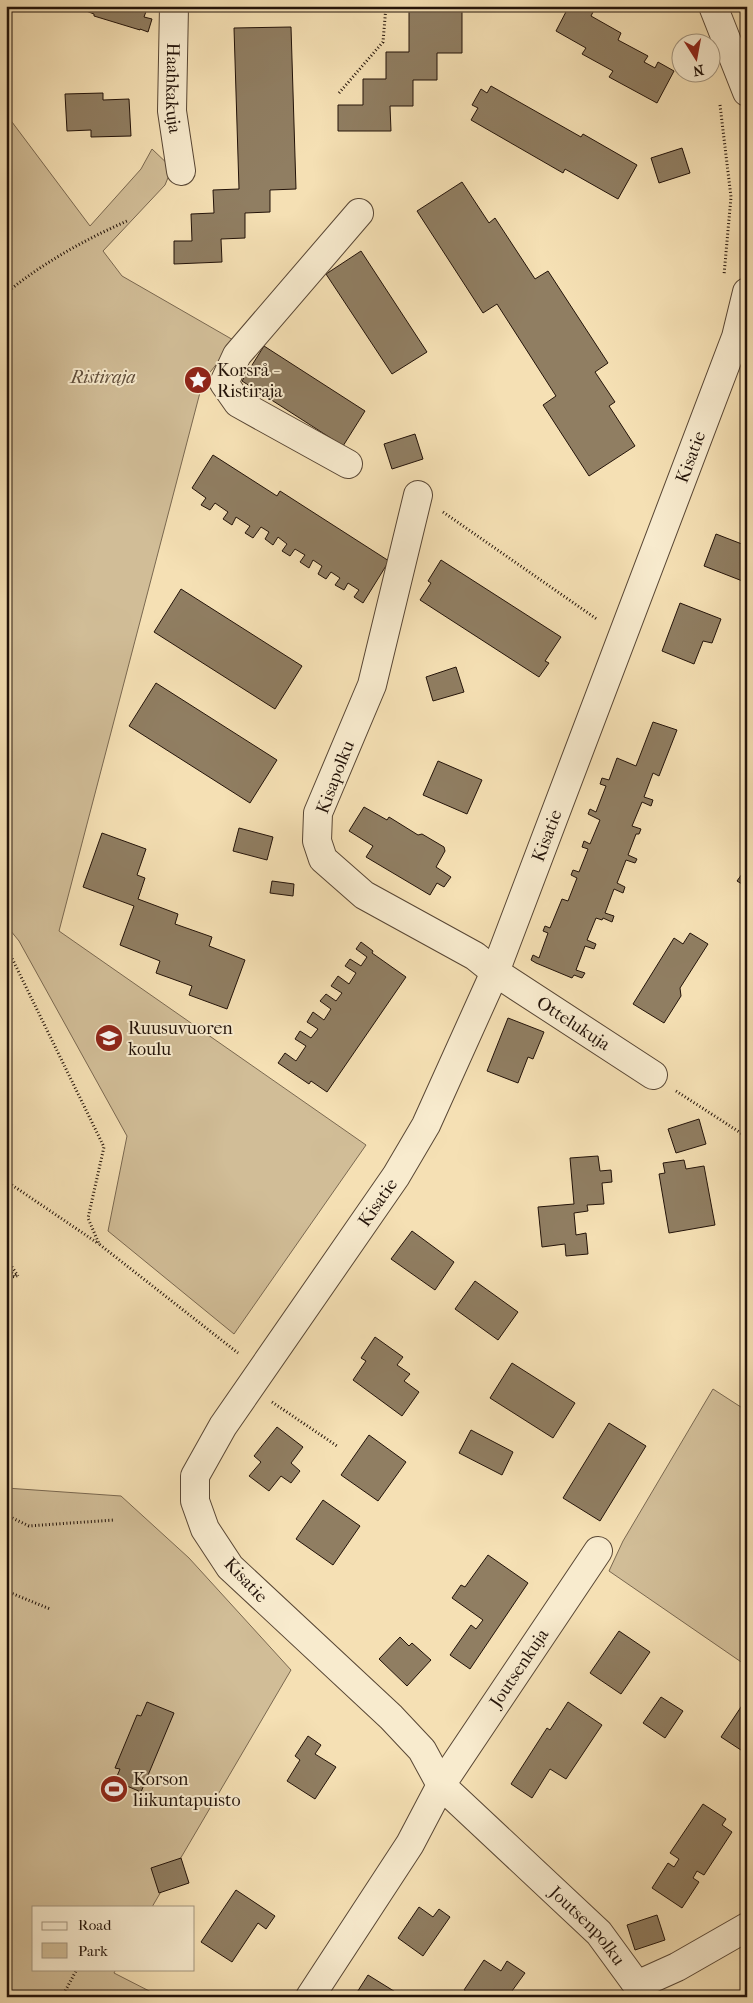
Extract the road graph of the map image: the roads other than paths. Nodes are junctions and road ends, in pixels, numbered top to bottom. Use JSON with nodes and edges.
{"nodes":[{"id":1,"x":174,"y":6,"type":"edge"},
{"id":2,"x":713,"y":6,"type":"edge"},
{"id":3,"x":747,"y":91,"type":"edge"},
{"id":4,"x":181,"y":171,"type":"dead end"},
{"id":5,"x":359,"y":213,"type":"dead end"},
{"id":6,"x":747,"y":292,"type":"edge"},
{"id":7,"x":348,"y":464,"type":"dead end"},
{"id":8,"x":418,"y":495,"type":"road end"},
{"id":9,"x":495,"y":972,"type":"junction"},
{"id":10,"x":653,"y":1075,"type":"road end"},
{"id":11,"x":598,"y":1551,"type":"dead end"},
{"id":12,"x":441,"y":1785,"type":"junction"},
{"id":13,"x":747,"y":1927,"type":"edge"},
{"id":14,"x":310,"y":1997,"type":"edge"}],
"edges":[{"from":1,"to":4,"type":"street","name":"Haahkakuja"},
{"from":2,"to":3,"type":"street"},
{"from":5,"to":7,"type":"street"},
{"from":6,"to":9,"type":"street","name":"Kisatie"},
{"from":8,"to":9,"type":"street","name":"Kisapolku"},
{"from":9,"to":10,"type":"street","name":"Ottelukuja"},
{"from":9,"to":12,"type":"street","name":"Kisatie"},
{"from":11,"to":12,"type":"street","name":"Joutsenkuja"},
{"from":12,"to":13,"type":"street","name":"Joutsenpolku"},
{"from":12,"to":14,"type":"street"}]}
